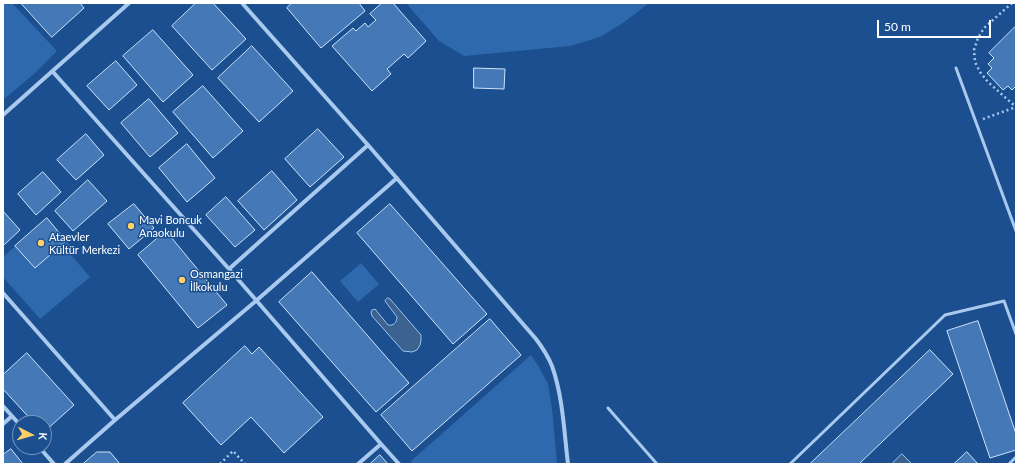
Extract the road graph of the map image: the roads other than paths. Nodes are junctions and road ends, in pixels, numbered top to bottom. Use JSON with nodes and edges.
{"nodes":[{"id":1,"x":128,"y":3,"type":"edge"},
{"id":2,"x":242,"y":3,"type":"edge"},
{"id":3,"x":956,"y":68,"type":"dead end"},
{"id":4,"x":53,"y":72,"type":"junction"},
{"id":5,"x":3,"y":116,"type":"edge"},
{"id":6,"x":368,"y":145,"type":"junction"},
{"id":7,"x":397,"y":178,"type":"junction"},
{"id":8,"x":1016,"y":231,"type":"edge"},
{"id":9,"x":229,"y":269,"type":"junction"},
{"id":10,"x":3,"y":293,"type":"edge"},
{"id":11,"x":257,"y":300,"type":"junction"},
{"id":12,"x":1016,"y":334,"type":"edge"},
{"id":13,"x":3,"y":406,"type":"edge"},
{"id":14,"x":608,"y":408,"type":"dead end"},
{"id":15,"x":12,"y":416,"type":"joint"},
{"id":16,"x":115,"y":420,"type":"junction"},
{"id":17,"x":3,"y":424,"type":"edge"},
{"id":18,"x":381,"y":444,"type":"junction"},
{"id":19,"x":46,"y":455,"type":"edge"},
{"id":20,"x":1016,"y":457,"type":"edge"},
{"id":21,"x":54,"y":464,"type":"edge"},
{"id":22,"x":65,"y":464,"type":"edge"},
{"id":23,"x":358,"y":464,"type":"edge"},
{"id":24,"x":399,"y":464,"type":"edge"},
{"id":25,"x":568,"y":464,"type":"edge"},
{"id":26,"x":657,"y":464,"type":"edge"},
{"id":27,"x":790,"y":464,"type":"edge"},
{"id":28,"x":1009,"y":464,"type":"edge"}],
"edges":[{"from":1,"to":4,"type":"street"},
{"from":2,"to":6,"type":"street"},
{"from":3,"to":8,"type":"lane"},
{"from":4,"to":5,"type":"street"},
{"from":4,"to":9,"type":"street"},
{"from":6,"to":7,"type":"street"},
{"from":6,"to":9,"type":"street"},
{"from":7,"to":11,"type":"street"},
{"from":7,"to":25,"type":"street"},
{"from":9,"to":11,"type":"street"},
{"from":10,"to":16,"type":"street"},
{"from":11,"to":16,"type":"street"},
{"from":11,"to":18,"type":"street"},
{"from":12,"to":27,"type":"lane"},
{"from":13,"to":15,"type":"street"},
{"from":14,"to":26,"type":"lane"},
{"from":15,"to":17,"type":"street"},
{"from":16,"to":22,"type":"street"},
{"from":18,"to":23,"type":"street"},
{"from":18,"to":24,"type":"street"},
{"from":19,"to":21,"type":"street"},
{"from":20,"to":28,"type":"lane"}]}
